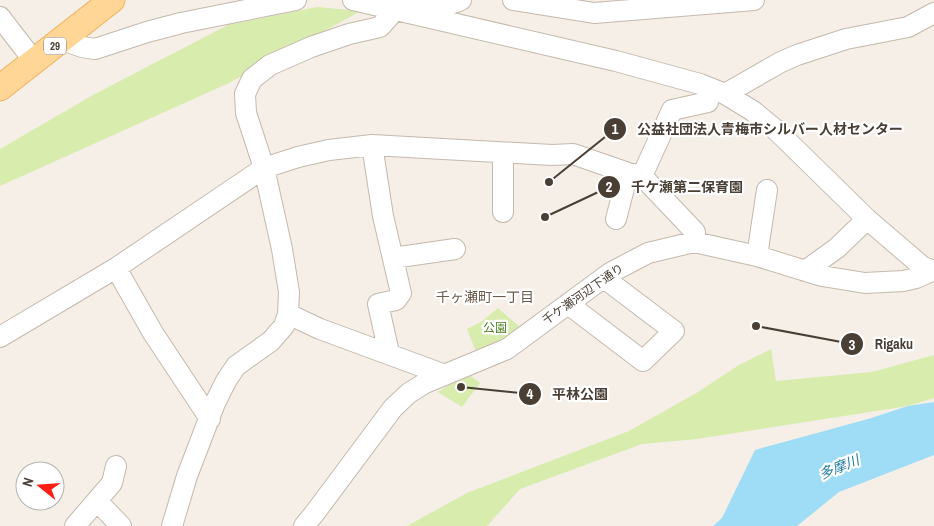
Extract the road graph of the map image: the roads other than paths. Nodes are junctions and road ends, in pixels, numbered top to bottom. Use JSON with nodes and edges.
{"nodes":[{"id":1,"x":112,"y":0,"type":"edge"},
{"id":2,"x":296,"y":0,"type":"edge"},
{"id":3,"x":461,"y":0,"type":"edge"},
{"id":4,"x":513,"y":0,"type":"edge"},
{"id":5,"x":754,"y":0,"type":"edge"},
{"id":6,"x":367,"y":1,"type":"edge"},
{"id":7,"x":400,"y":5,"type":"edge"},
{"id":8,"x":934,"y":13,"type":"edge"},
{"id":9,"x":0,"y":17,"type":"edge"},
{"id":10,"x":63,"y":40,"type":"junction"},
{"id":11,"x":34,"y":61,"type":"junction"},
{"id":12,"x":0,"y":88,"type":"edge"},
{"id":13,"x":716,"y":98,"type":"junction"},
{"id":14,"x":372,"y":145,"type":"junction"},
{"id":15,"x":502,"y":153,"type":"junction"},
{"id":16,"x":264,"y":168,"type":"junction"},
{"id":17,"x":635,"y":174,"type":"junction"},
{"id":18,"x":767,"y":190,"type":"dead end"},
{"id":19,"x":503,"y":212,"type":"dead end"},
{"id":20,"x":867,"y":218,"type":"junction"},
{"id":21,"x":616,"y":219,"type":"dead end"},
{"id":22,"x":694,"y":242,"type":"junction"},
{"id":23,"x":455,"y":248,"type":"dead end"},
{"id":24,"x":758,"y":256,"type":"junction"},
{"id":25,"x":393,"y":258,"type":"junction"},
{"id":26,"x":116,"y":268,"type":"junction"},
{"id":27,"x":805,"y":271,"type":"junction"},
{"id":28,"x":933,"y":271,"type":"edge"},
{"id":29,"x":604,"y":278,"type":"junction"},
{"id":30,"x":568,"y":304,"type":"junction"},
{"id":31,"x":288,"y":314,"type":"junction"},
{"id":32,"x":0,"y":337,"type":"edge"},
{"id":33,"x":389,"y":354,"type":"junction"},
{"id":34,"x":445,"y":375,"type":"junction"},
{"id":35,"x":210,"y":419,"type":"junction"},
{"id":36,"x":116,"y":466,"type":"dead end"},
{"id":37,"x":98,"y":502,"type":"junction"},
{"id":38,"x":75,"y":526,"type":"edge"},
{"id":39,"x":120,"y":526,"type":"edge"},
{"id":40,"x":172,"y":526,"type":"edge"},
{"id":41,"x":304,"y":526,"type":"edge"}],
"edges":[{"from":1,"to":10,"type":"main road","number":"29"},
{"from":2,"to":10,"type":"street"},
{"from":3,"to":7,"type":"street"},
{"from":4,"to":5,"type":"street"},
{"from":6,"to":7,"type":"street"},
{"from":7,"to":13,"type":"street"},
{"from":7,"to":16,"type":"street"},
{"from":8,"to":13,"type":"street"},
{"from":9,"to":11,"type":"street"},
{"from":10,"to":11,"type":"main road","number":"29"},
{"from":11,"to":12,"type":"main road","number":"29"},
{"from":13,"to":17,"type":"street"},
{"from":13,"to":20,"type":"street"},
{"from":14,"to":15,"type":"street"},
{"from":14,"to":16,"type":"street"},
{"from":14,"to":25,"type":"street"},
{"from":15,"to":17,"type":"street"},
{"from":15,"to":19,"type":"street"},
{"from":16,"to":26,"type":"street"},
{"from":16,"to":31,"type":"street"},
{"from":17,"to":21,"type":"street"},
{"from":17,"to":22,"type":"street"},
{"from":18,"to":24,"type":"street"},
{"from":20,"to":27,"type":"street"},
{"from":20,"to":28,"type":"street"},
{"from":22,"to":24,"type":"street","name":"千ケ瀬河辺下通り"},
{"from":22,"to":29,"type":"street","name":"千ケ瀬河辺下通り"},
{"from":23,"to":25,"type":"street"},
{"from":24,"to":27,"type":"street","name":"千ケ瀬河辺下通り"},
{"from":25,"to":33,"type":"street"},
{"from":26,"to":32,"type":"street"},
{"from":26,"to":35,"type":"street"},
{"from":27,"to":28,"type":"street","name":"千ケ瀬河辺下通り"},
{"from":29,"to":30,"type":"street","name":"千ケ瀬河辺下通り"},
{"from":29,"to":30,"type":"street"},
{"from":30,"to":34,"type":"street","name":"千ケ瀬河辺下通り"},
{"from":31,"to":33,"type":"street"},
{"from":31,"to":35,"type":"street"},
{"from":33,"to":34,"type":"street"},
{"from":34,"to":41,"type":"street","name":"千ケ瀬河辺下通り"},
{"from":35,"to":40,"type":"street"},
{"from":36,"to":37,"type":"street"},
{"from":37,"to":38,"type":"street"},
{"from":37,"to":39,"type":"street"}]}
